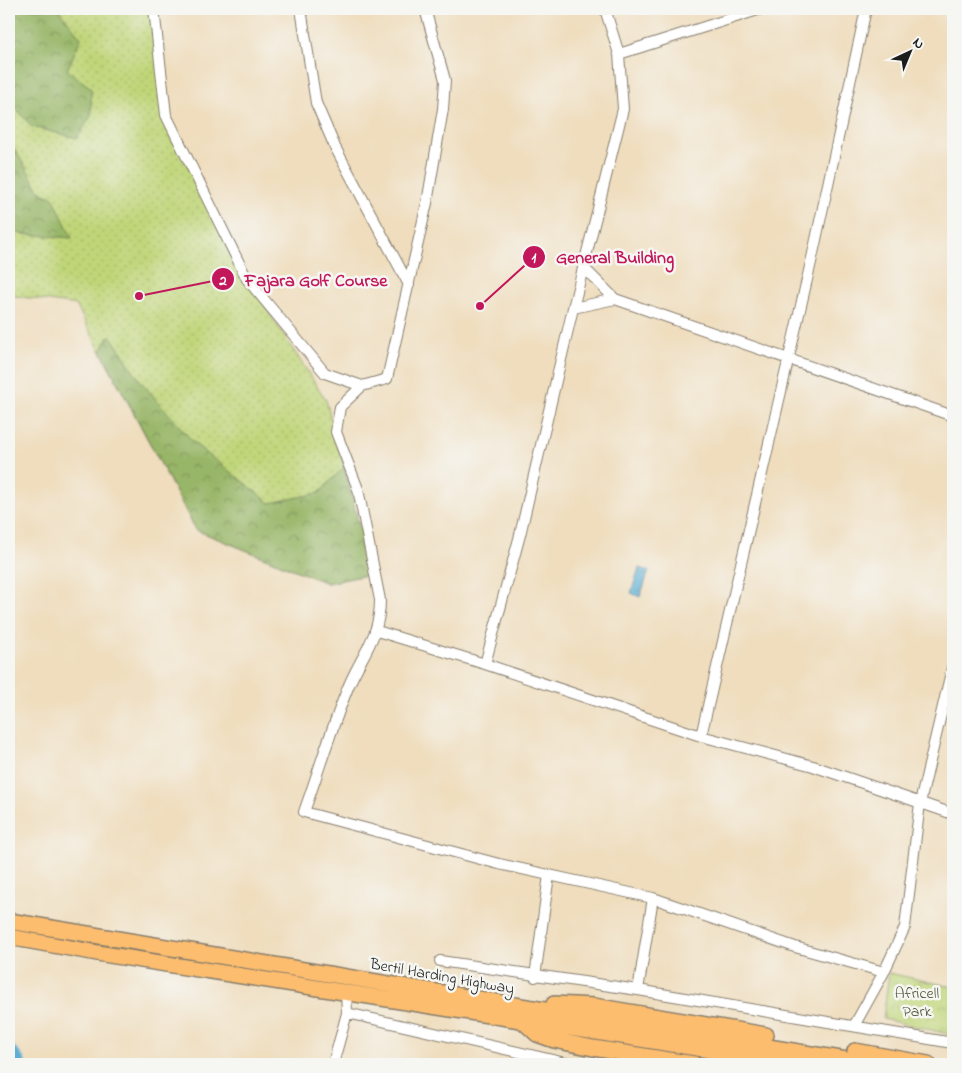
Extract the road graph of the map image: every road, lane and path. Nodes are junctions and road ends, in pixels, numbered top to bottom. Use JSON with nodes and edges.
{"nodes":[{"id":1,"x":154,"y":9,"type":"edge"},
{"id":2,"x":301,"y":9,"type":"edge"},
{"id":3,"x":425,"y":9,"type":"edge"},
{"id":4,"x":605,"y":9,"type":"edge"},
{"id":5,"x":761,"y":9,"type":"edge"},
{"id":6,"x":866,"y":9,"type":"edge"},
{"id":7,"x":619,"y":54,"type":"junction"},
{"id":8,"x":583,"y":267,"type":"junction"},
{"id":9,"x":409,"y":284,"type":"junction"},
{"id":10,"x":615,"y":299,"type":"junction"},
{"id":11,"x":573,"y":308,"type":"junction"},
{"id":12,"x":788,"y":358,"type":"junction"},
{"id":13,"x":362,"y":386,"type":"junction"},
{"id":14,"x":953,"y":416,"type":"edge"},
{"id":15,"x":376,"y":631,"type":"junction"},
{"id":16,"x":485,"y":664,"type":"junction"},
{"id":17,"x":953,"y":664,"type":"edge"},
{"id":18,"x":701,"y":736,"type":"junction"},
{"id":19,"x":920,"y":803,"type":"junction"},
{"id":20,"x":953,"y":814,"type":"edge"},
{"id":21,"x":549,"y":875,"type":"junction"},
{"id":22,"x":653,"y":898,"type":"junction"},
{"id":23,"x":9,"y":921,"type":"edge"},
{"id":24,"x":9,"y":937,"type":"edge"},
{"id":25,"x":440,"y":961,"type":"dead end"},
{"id":26,"x":884,"y":972,"type":"junction"},
{"id":27,"x":535,"y":977,"type":"junction"},
{"id":28,"x":638,"y":990,"type":"junction"},
{"id":29,"x":346,"y":992,"type":"junction"},
{"id":30,"x":348,"y":1013,"type":"junction"},
{"id":31,"x":525,"y":1015,"type":"junction"},
{"id":32,"x":551,"y":1019,"type":"junction"},
{"id":33,"x":854,"y":1026,"type":"junction"},
{"id":34,"x":953,"y":1042,"type":"edge"},
{"id":35,"x":333,"y":1064,"type":"edge"},
{"id":36,"x":570,"y":1064,"type":"edge"},
{"id":37,"x":694,"y":1064,"type":"edge"},
{"id":38,"x":797,"y":1064,"type":"edge"},
{"id":39,"x":871,"y":1064,"type":"edge"},
{"id":40,"x":928,"y":1064,"type":"edge"}],
"edges":[{"from":1,"to":13,"type":"street"},
{"from":2,"to":9,"type":"street"},
{"from":3,"to":9,"type":"street"},
{"from":4,"to":7,"type":"street"},
{"from":5,"to":7,"type":"street"},
{"from":6,"to":12,"type":"street"},
{"from":7,"to":8,"type":"street"},
{"from":8,"to":10,"type":"street"},
{"from":8,"to":11,"type":"street"},
{"from":9,"to":13,"type":"street"},
{"from":10,"to":11,"type":"street"},
{"from":10,"to":12,"type":"street"},
{"from":11,"to":16,"type":"street"},
{"from":12,"to":14,"type":"street"},
{"from":12,"to":18,"type":"street"},
{"from":13,"to":15,"type":"street"},
{"from":15,"to":16,"type":"street"},
{"from":15,"to":21,"type":"street"},
{"from":16,"to":18,"type":"street"},
{"from":17,"to":19,"type":"street"},
{"from":18,"to":19,"type":"street"},
{"from":19,"to":20,"type":"street"},
{"from":19,"to":26,"type":"street"},
{"from":21,"to":22,"type":"street"},
{"from":21,"to":27,"type":"street"},
{"from":22,"to":26,"type":"street"},
{"from":22,"to":28,"type":"street"},
{"from":23,"to":31,"type":"main road","name":"Bertil Harding Highway"},
{"from":24,"to":29,"type":"main road","name":"Bertil Harding Highway"},
{"from":25,"to":27,"type":"street"},
{"from":26,"to":33,"type":"street"},
{"from":27,"to":28,"type":"street"},
{"from":28,"to":33,"type":"street"},
{"from":29,"to":30,"type":"street"},
{"from":29,"to":31,"type":"main road","name":"Bertil Harding Highway"},
{"from":30,"to":35,"type":"street"},
{"from":30,"to":36,"type":"street"},
{"from":31,"to":32,"type":"main road","name":"Bertil Harding Highway"},
{"from":31,"to":37,"type":"main road"},
{"from":31,"to":40,"type":"main road"},
{"from":32,"to":38,"type":"main road","name":"Bertil Harding Highway"},
{"from":32,"to":39,"type":"main road","name":"Bertil Harding Highway"},
{"from":33,"to":34,"type":"street"}]}
